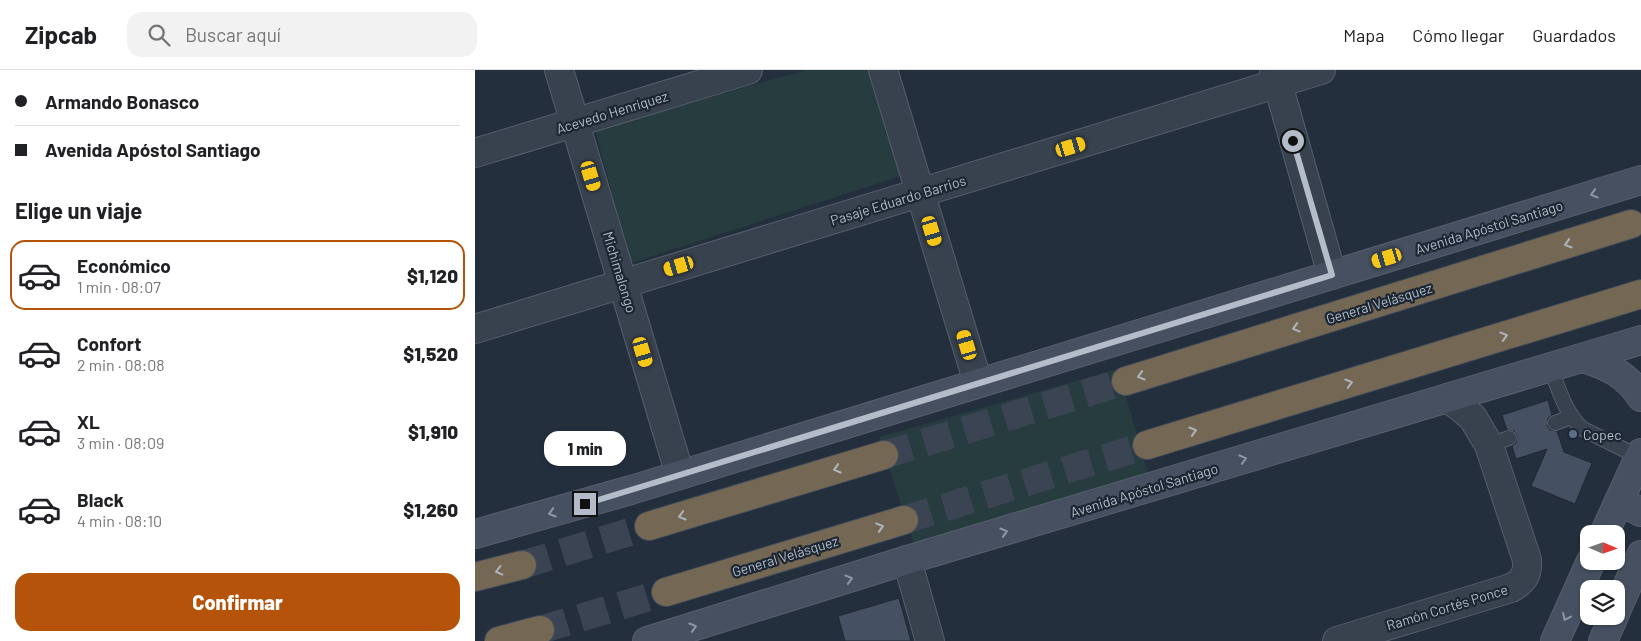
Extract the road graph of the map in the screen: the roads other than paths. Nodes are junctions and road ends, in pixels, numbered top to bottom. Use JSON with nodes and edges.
{"nodes":[{"id":1,"x":559,"y":70,"type":"edge"},
{"id":2,"x":748,"y":70,"type":"edge"},
{"id":3,"x":883,"y":70,"type":"edge"},
{"id":4,"x":1321,"y":70,"type":"edge"},
{"id":5,"x":1275,"y":77,"type":"edge"},
{"id":6,"x":575,"y":123,"type":"junction"},
{"id":7,"x":475,"y":153,"type":"edge"},
{"id":8,"x":1641,"y":180,"type":"edge"},
{"id":9,"x":921,"y":193,"type":"junction"},
{"id":10,"x":1631,"y":224,"type":"dead end"},
{"id":11,"x":1332,"y":275,"type":"junction"},
{"id":12,"x":623,"y":283,"type":"junction"},
{"id":13,"x":1641,"y":294,"type":"edge"},
{"id":14,"x":475,"y":329,"type":"edge"},
{"id":15,"x":1641,"y":340,"type":"edge"},
{"id":16,"x":1583,"y":358,"type":"junction"},
{"id":17,"x":1550,"y":367,"type":"junction"},
{"id":18,"x":1126,"y":381,"type":"tunnel mouth"},
{"id":19,"x":978,"y":383,"type":"junction"},
{"id":20,"x":1641,"y":397,"type":"edge"},
{"id":21,"x":1447,"y":398,"type":"junction"},
{"id":22,"x":1571,"y":417,"type":"junction"},
{"id":23,"x":1555,"y":422,"type":"dead end"},
{"id":24,"x":1147,"y":445,"type":"tunnel mouth"},
{"id":25,"x":884,"y":455,"type":"tunnel mouth"},
{"id":26,"x":1640,"y":455,"type":"edge"},
{"id":27,"x":680,"y":475,"type":"junction"},
{"id":28,"x":1630,"y":506,"type":"edge"},
{"id":29,"x":904,"y":520,"type":"tunnel mouth"},
{"id":30,"x":1612,"y":525,"type":"edge"},
{"id":31,"x":649,"y":526,"type":"tunnel mouth"},
{"id":32,"x":475,"y":534,"type":"edge"},
{"id":33,"x":1641,"y":555,"type":"edge"},
{"id":34,"x":907,"y":560,"type":"junction"},
{"id":35,"x":522,"y":565,"type":"tunnel mouth"},
{"id":36,"x":1587,"y":570,"type":"edge"},
{"id":37,"x":475,"y":577,"type":"edge"},
{"id":38,"x":1625,"y":591,"type":"edge"},
{"id":39,"x":666,"y":592,"type":"tunnel mouth"},
{"id":40,"x":1610,"y":625,"type":"edge"},
{"id":41,"x":540,"y":630,"type":"tunnel mouth"},
{"id":42,"x":499,"y":641,"type":"edge"},
{"id":43,"x":647,"y":641,"type":"edge"},
{"id":44,"x":930,"y":641,"type":"edge"},
{"id":45,"x":1337,"y":641,"type":"edge"},
{"id":46,"x":1555,"y":641,"type":"edge"},
{"id":47,"x":1603,"y":641,"type":"edge"}],
"edges":[{"from":1,"to":6,"type":"street","name":"Michimalongo"},
{"from":2,"to":6,"type":"street","name":"Acevedo Henríquez"},
{"from":3,"to":9,"type":"street"},
{"from":4,"to":5,"type":"street","name":"Pasaje Eduardo Barrios"},
{"from":5,"to":9,"type":"street","name":"Pasaje Eduardo Barrios"},
{"from":5,"to":11,"type":"street"},
{"from":6,"to":7,"type":"street","name":"Acevedo Henríquez"},
{"from":6,"to":12,"type":"street","name":"Michimalongo"},
{"from":8,"to":11,"type":"main road","name":"Avenida Apóstol Santiago","one_way":true},
{"from":9,"to":12,"type":"street","name":"Pasaje Eduardo Barrios"},
{"from":9,"to":19,"type":"street"},
{"from":10,"to":18,"type":"highway","name":"General Velásquez","one_way":true},
{"from":11,"to":19,"type":"main road","name":"Avenida Apóstol Santiago"},
{"from":12,"to":14,"type":"street","name":"Pasaje Eduardo Barrios"},
{"from":12,"to":27,"type":"street","name":"Michimalongo"},
{"from":24,"to":13,"type":"highway","one_way":true},
{"from":15,"to":16,"type":"main road","name":"Avenida Apóstol Santiago"},
{"from":16,"to":17,"type":"main road","name":"Avenida Apóstol Santiago"},
{"from":16,"to":20,"type":"main road"},
{"from":17,"to":21,"type":"main road","name":"Avenida Apóstol Santiago"},
{"from":17,"to":22,"type":"lane"},
{"from":19,"to":27,"type":"main road","name":"Avenida Apóstol Santiago"},
{"from":34,"to":21,"type":"main road","name":"Avenida Apóstol Santiago","one_way":true},
{"from":21,"to":45,"type":"street","name":"Ramón Cortés Ponce"},
{"from":22,"to":23,"type":"lane"},
{"from":22,"to":26,"type":"lane"},
{"from":25,"to":31,"type":"highway","one_way":true},
{"from":26,"to":28,"type":"main road"},
{"from":27,"to":32,"type":"main road","name":"Avenida Apóstol Santiago","one_way":true},
{"from":28,"to":30,"type":"main road"},
{"from":39,"to":29,"type":"highway","name":"General Velásquez","one_way":true},
{"from":33,"to":38,"type":"main road"},
{"from":43,"to":34,"type":"main road","name":"Avenida Apóstol Santiago","one_way":true},
{"from":34,"to":44,"type":"street"},
{"from":35,"to":37,"type":"highway","one_way":true},
{"from":36,"to":46,"type":"main road","one_way":true},
{"from":40,"to":47,"type":"main road"},
{"from":41,"to":42,"type":"highway"}]}
